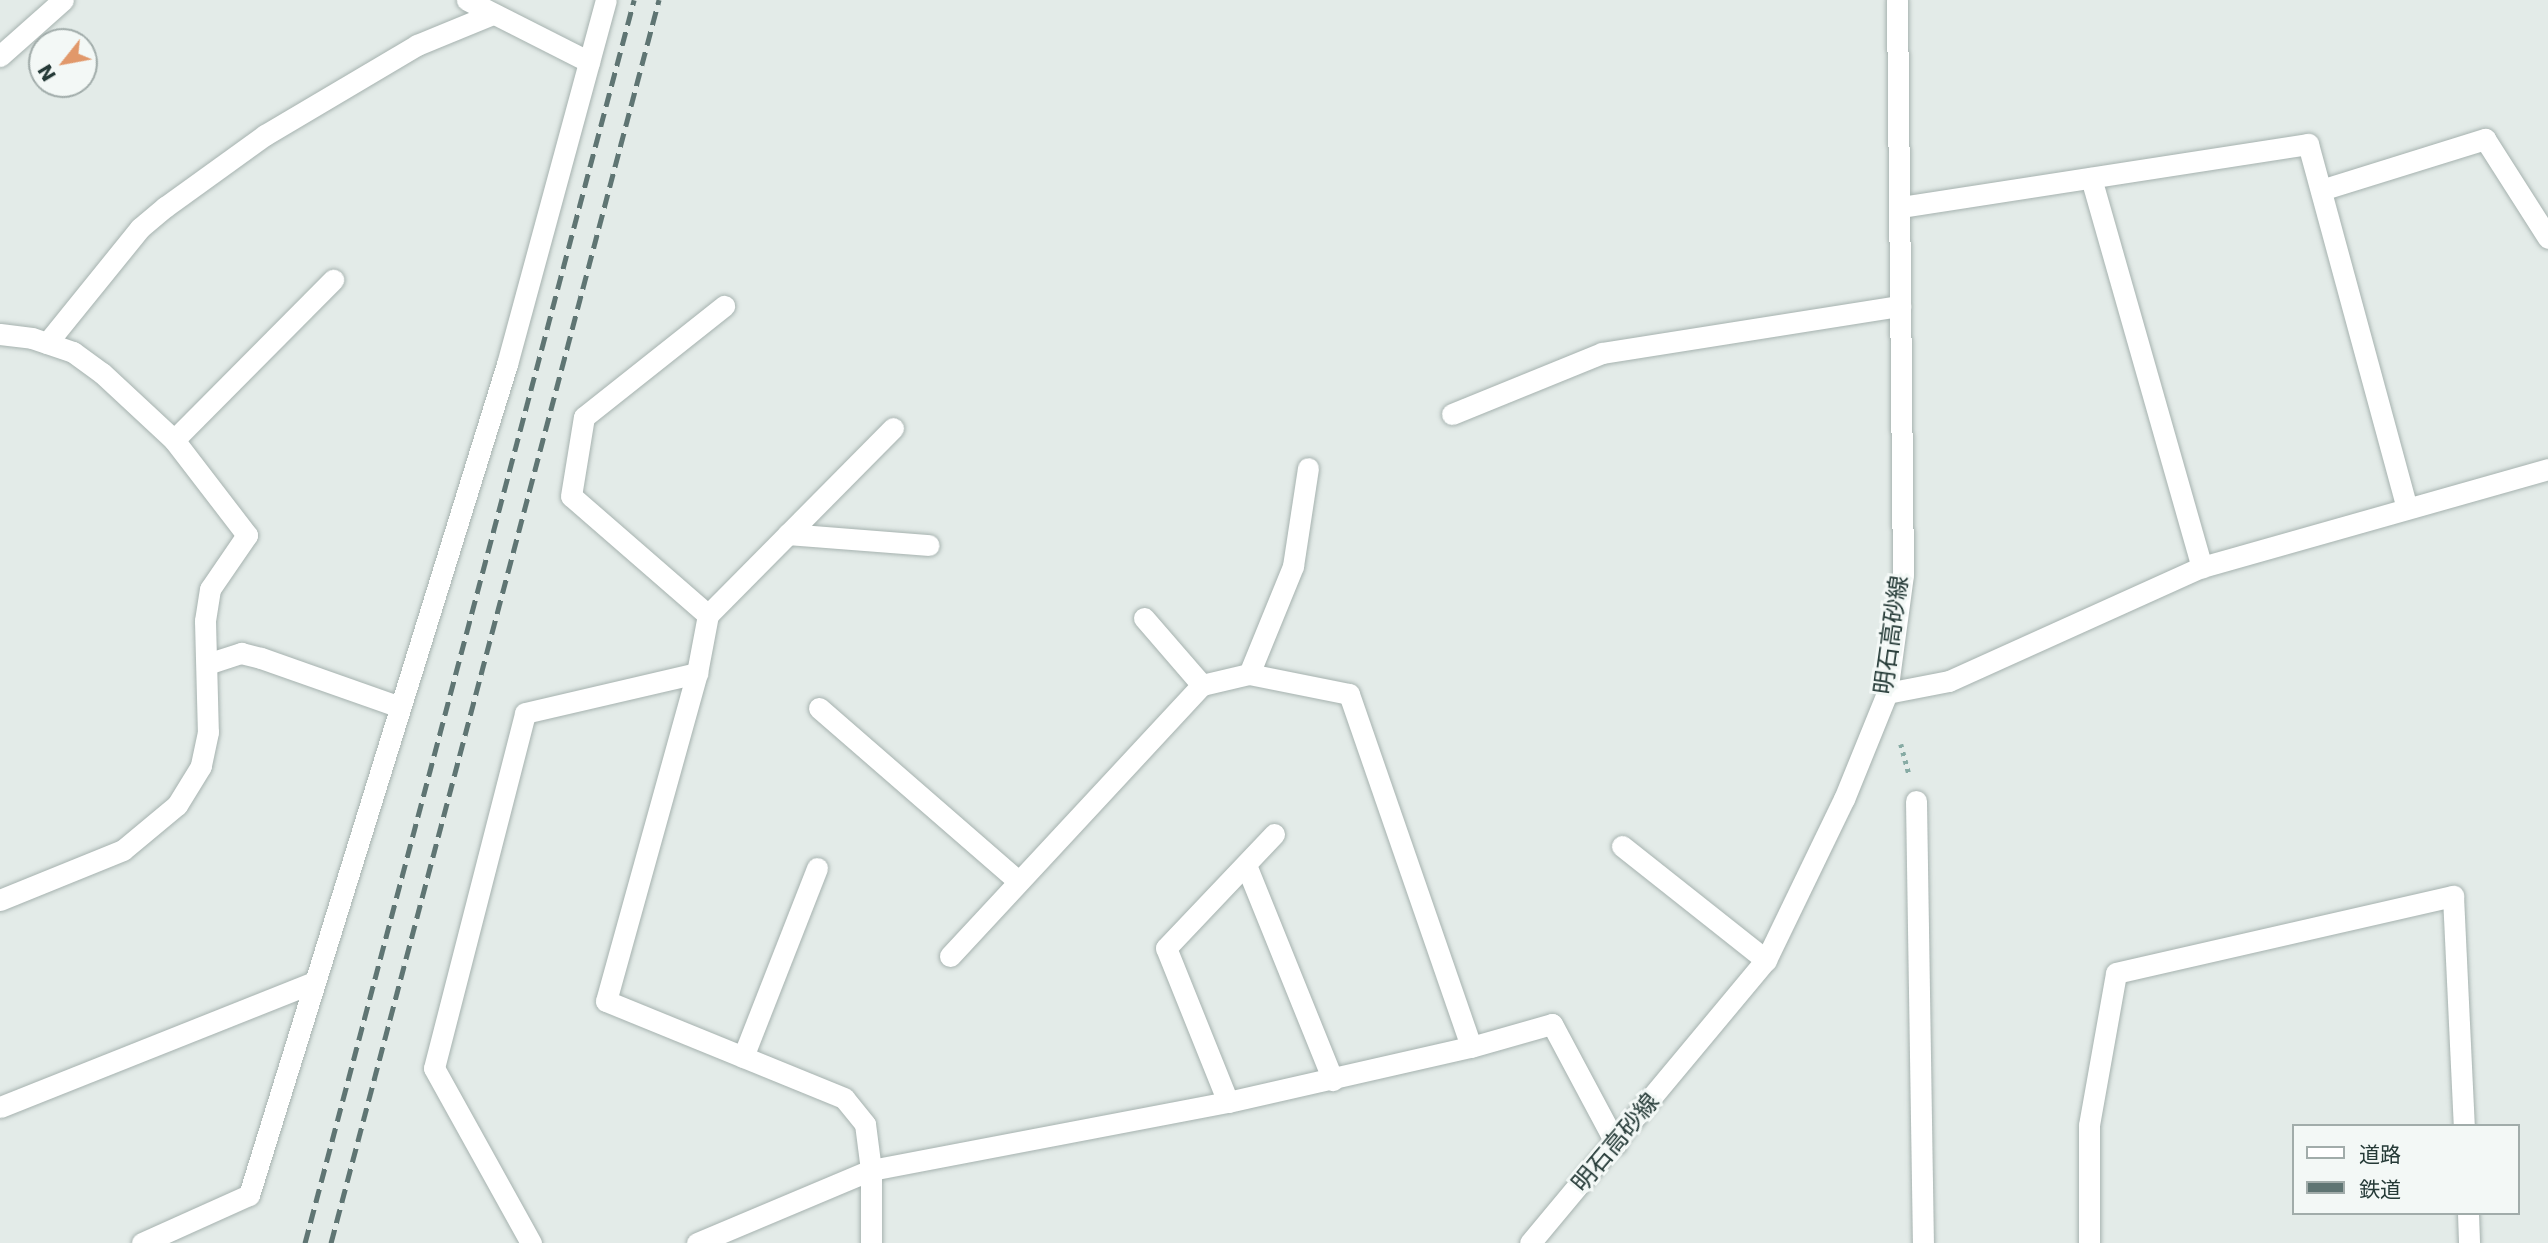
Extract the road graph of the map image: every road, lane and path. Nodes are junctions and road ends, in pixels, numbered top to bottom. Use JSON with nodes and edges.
{"nodes":[{"id":1,"x":63,"y":0,"type":"edge"},
{"id":2,"x":467,"y":0,"type":"edge"},
{"id":3,"x":606,"y":0,"type":"edge"},
{"id":4,"x":1898,"y":0,"type":"edge"},
{"id":5,"x":490,"y":15,"type":"junction"},
{"id":6,"x":0,"y":56,"type":"edge"},
{"id":7,"x":589,"y":62,"type":"junction"},
{"id":8,"x":2091,"y":178,"type":"junction"},
{"id":9,"x":2321,"y":190,"type":"junction"},
{"id":10,"x":1901,"y":206,"type":"junction"},
{"id":11,"x":2548,"y":238,"type":"edge"},
{"id":12,"x":333,"y":280,"type":"dead end"},
{"id":13,"x":724,"y":306,"type":"dead end"},
{"id":14,"x":1900,"y":306,"type":"junction"},
{"id":15,"x":0,"y":334,"type":"edge"},
{"id":16,"x":47,"y":343,"type":"junction"},
{"id":17,"x":1451,"y":414,"type":"dead end"},
{"id":18,"x":893,"y":428,"type":"dead end"},
{"id":19,"x":174,"y":440,"type":"junction"},
{"id":20,"x":1308,"y":468,"type":"dead end"},
{"id":21,"x":2548,"y":469,"type":"edge"},
{"id":22,"x":2407,"y":508,"type":"junction"},
{"id":23,"x":788,"y":534,"type":"junction"},
{"id":24,"x":929,"y":545,"type":"dead end"},
{"id":25,"x":2202,"y":567,"type":"junction"},
{"id":26,"x":708,"y":615,"type":"junction"},
{"id":27,"x":1144,"y":618,"type":"dead end"},
{"id":28,"x":207,"y":664,"type":"junction"},
{"id":29,"x":697,"y":673,"type":"junction"},
{"id":30,"x":1248,"y":674,"type":"junction"},
{"id":31,"x":1202,"y":685,"type":"junction"},
{"id":32,"x":1887,"y":693,"type":"junction"},
{"id":33,"x":400,"y":707,"type":"junction"},
{"id":34,"x":819,"y":708,"type":"dead end"},
{"id":35,"x":1916,"y":801,"type":"dead end"},
{"id":36,"x":1275,"y":834,"type":"dead end"},
{"id":37,"x":1622,"y":846,"type":"dead end"},
{"id":38,"x":1246,"y":864,"type":"junction"},
{"id":39,"x":817,"y":868,"type":"dead end"},
{"id":40,"x":1017,"y":881,"type":"junction"},
{"id":41,"x":0,"y":900,"type":"edge"},
{"id":42,"x":950,"y":956,"type":"dead end"},
{"id":43,"x":1766,"y":960,"type":"junction"},
{"id":44,"x":312,"y":983,"type":"junction"},
{"id":45,"x":1471,"y":1047,"type":"junction"},
{"id":46,"x":743,"y":1057,"type":"junction"},
{"id":47,"x":1333,"y":1080,"type":"junction"},
{"id":48,"x":1228,"y":1102,"type":"junction"},
{"id":49,"x":0,"y":1107,"type":"edge"},
{"id":50,"x":2464,"y":1124,"type":"edge"},
{"id":51,"x":1616,"y":1144,"type":"junction"},
{"id":52,"x":871,"y":1170,"type":"junction"},
{"id":53,"x":2468,"y":1215,"type":"edge"},
{"id":54,"x":142,"y":1243,"type":"edge"},
{"id":55,"x":531,"y":1243,"type":"edge"},
{"id":56,"x":697,"y":1243,"type":"edge"},
{"id":57,"x":871,"y":1243,"type":"edge"},
{"id":58,"x":1530,"y":1243,"type":"edge"},
{"id":59,"x":1923,"y":1243,"type":"edge"},
{"id":60,"x":2089,"y":1243,"type":"edge"},
{"id":61,"x":2469,"y":1243,"type":"edge"}],
"edges":[{"from":1,"to":6,"type":"street"},
{"from":2,"to":5,"type":"street"},
{"from":3,"to":7,"type":"street"},
{"from":4,"to":10,"type":"street","name":"明石高砂線"},
{"from":5,"to":7,"type":"street"},
{"from":5,"to":16,"type":"street"},
{"from":7,"to":33,"type":"street"},
{"from":8,"to":9,"type":"street"},
{"from":8,"to":10,"type":"street"},
{"from":8,"to":25,"type":"street"},
{"from":9,"to":11,"type":"street"},
{"from":9,"to":22,"type":"street"},
{"from":10,"to":14,"type":"street","name":"明石高砂線"},
{"from":12,"to":19,"type":"street"},
{"from":13,"to":26,"type":"street"},
{"from":14,"to":17,"type":"street"},
{"from":14,"to":32,"type":"street","name":"明石高砂線"},
{"from":15,"to":16,"type":"street"},
{"from":16,"to":19,"type":"street"},
{"from":18,"to":23,"type":"street"},
{"from":19,"to":28,"type":"street"},
{"from":20,"to":30,"type":"street"},
{"from":21,"to":22,"type":"street"},
{"from":22,"to":25,"type":"street"},
{"from":23,"to":24,"type":"street"},
{"from":23,"to":26,"type":"street"},
{"from":25,"to":32,"type":"street"},
{"from":26,"to":29,"type":"street"},
{"from":27,"to":31,"type":"street"},
{"from":28,"to":33,"type":"street"},
{"from":28,"to":41,"type":"street"},
{"from":29,"to":46,"type":"street"},
{"from":29,"to":55,"type":"street"},
{"from":30,"to":31,"type":"street"},
{"from":30,"to":45,"type":"street"},
{"from":31,"to":40,"type":"street"},
{"from":32,"to":43,"type":"street","name":"明石高砂線"},
{"from":33,"to":44,"type":"street"},
{"from":34,"to":40,"type":"street"},
{"from":35,"to":59,"type":"street"},
{"from":36,"to":38,"type":"street"},
{"from":37,"to":43,"type":"street"},
{"from":38,"to":47,"type":"street"},
{"from":38,"to":48,"type":"street"},
{"from":39,"to":46,"type":"street"},
{"from":40,"to":42,"type":"street"},
{"from":43,"to":51,"type":"street","name":"明石高砂線"},
{"from":44,"to":49,"type":"street"},
{"from":44,"to":54,"type":"street"},
{"from":45,"to":47,"type":"street"},
{"from":45,"to":51,"type":"street"},
{"from":46,"to":52,"type":"street"},
{"from":47,"to":48,"type":"street"},
{"from":48,"to":52,"type":"street"},
{"from":50,"to":60,"type":"street"},
{"from":51,"to":58,"type":"street","name":"明石高砂線"},
{"from":52,"to":56,"type":"street"},
{"from":52,"to":57,"type":"street"},
{"from":53,"to":61,"type":"street"}]}
